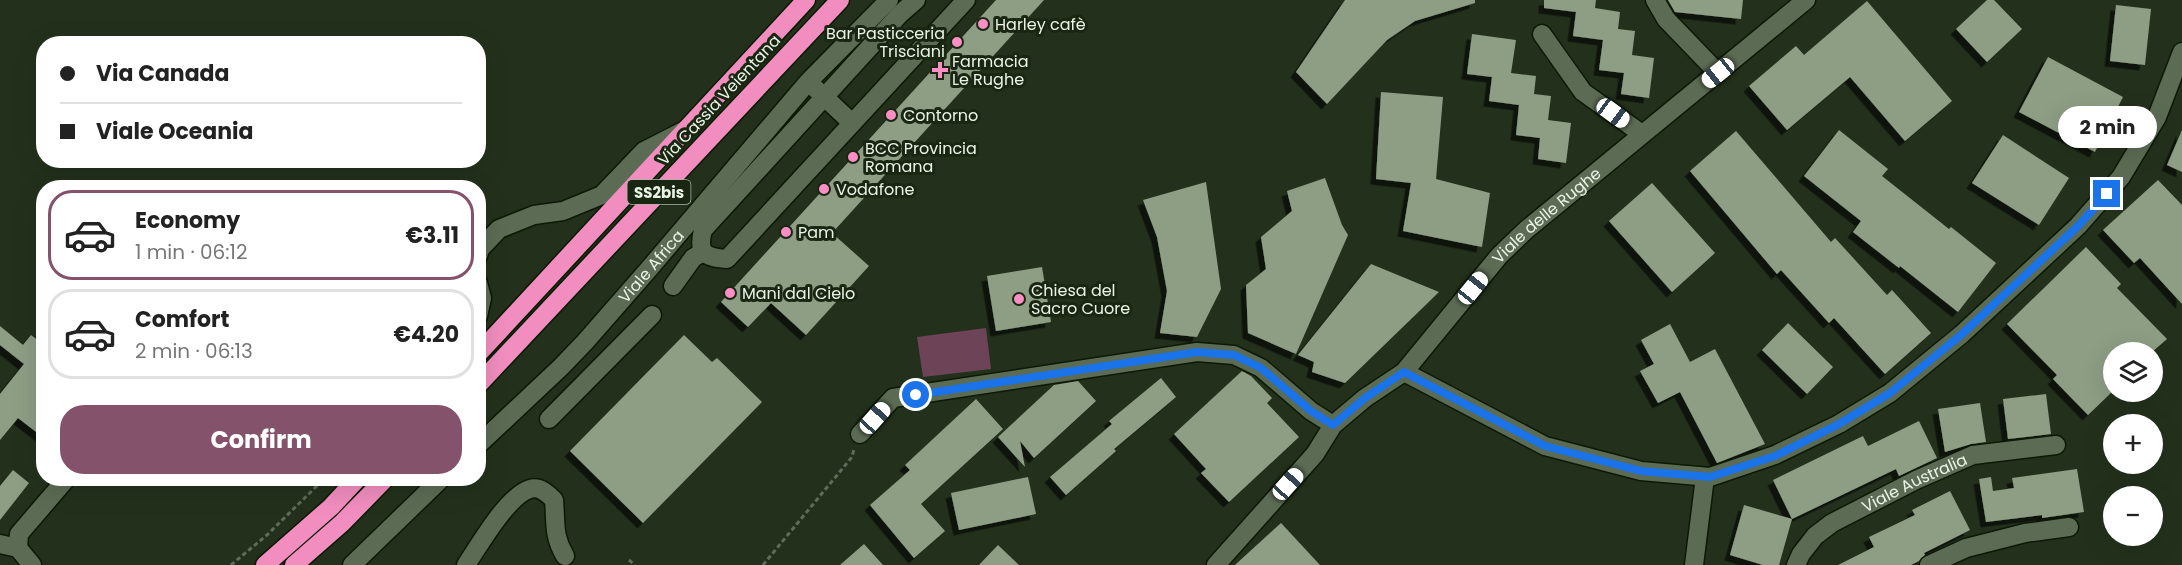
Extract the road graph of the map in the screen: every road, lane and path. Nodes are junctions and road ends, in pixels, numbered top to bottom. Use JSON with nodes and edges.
{"nodes":[{"id":1,"x":806,"y":0,"type":"edge"},
{"id":2,"x":840,"y":0,"type":"edge"},
{"id":3,"x":889,"y":0,"type":"edge"},
{"id":4,"x":916,"y":0,"type":"edge"},
{"id":5,"x":966,"y":0,"type":"edge"},
{"id":6,"x":1655,"y":0,"type":"edge"},
{"id":7,"x":1806,"y":0,"type":"edge"},
{"id":8,"x":1542,"y":34,"type":"dead end"},
{"id":9,"x":2182,"y":52,"type":"edge"},
{"id":10,"x":1718,"y":73,"type":"junction"},
{"id":11,"x":808,"y":82,"type":"junction"},
{"id":12,"x":824,"y":96,"type":"junction"},
{"id":13,"x":852,"y":123,"type":"junction"},
{"id":14,"x":684,"y":130,"type":"junction"},
{"id":15,"x":1642,"y":134,"type":"junction"},
{"id":16,"x":486,"y":242,"type":"edge"},
{"id":17,"x":703,"y":252,"type":"junction"},
{"id":18,"x":673,"y":285,"type":"dead end"},
{"id":19,"x":652,"y":315,"type":"dead end"},
{"id":20,"x":585,"y":342,"type":"junction"},
{"id":21,"x":486,"y":345,"type":"edge"},
{"id":22,"x":605,"y":362,"type":"junction"},
{"id":23,"x":1404,"y":372,"type":"junction"},
{"id":24,"x":486,"y":376,"type":"edge"},
{"id":25,"x":549,"y":419,"type":"dead end"},
{"id":26,"x":1333,"y":425,"type":"junction"},
{"id":27,"x":860,"y":434,"type":"joint"},
{"id":28,"x":486,"y":438,"type":"edge"},
{"id":29,"x":2056,"y":445,"type":"dead end"},
{"id":30,"x":1705,"y":477,"type":"junction"},
{"id":31,"x":60,"y":486,"type":"edge"},
{"id":32,"x":317,"y":486,"type":"edge"},
{"id":33,"x":351,"y":486,"type":"edge"},
{"id":34,"x":378,"y":486,"type":"edge"},
{"id":35,"x":435,"y":486,"type":"edge"},
{"id":36,"x":2069,"y":527,"type":"dead end"},
{"id":37,"x":9,"y":546,"type":"edge"},
{"id":38,"x":565,"y":556,"type":"dead end"},
{"id":39,"x":370,"y":558,"type":"edge"},
{"id":40,"x":629,"y":560,"type":"dead end"},
{"id":41,"x":32,"y":565,"type":"edge"},
{"id":42,"x":231,"y":565,"type":"edge"},
{"id":43,"x":265,"y":565,"type":"edge"},
{"id":44,"x":294,"y":565,"type":"edge"},
{"id":45,"x":352,"y":565,"type":"edge"},
{"id":46,"x":466,"y":565,"type":"edge"},
{"id":47,"x":635,"y":565,"type":"edge"},
{"id":48,"x":763,"y":565,"type":"edge"},
{"id":49,"x":1216,"y":565,"type":"edge"},
{"id":50,"x":1694,"y":565,"type":"edge"},
{"id":51,"x":1796,"y":565,"type":"edge"},
{"id":52,"x":1929,"y":565,"type":"edge"}],
"edges":[{"from":1,"to":14,"type":"highway","name":"Via Cassia Veientana","number":"SS2bis"},
{"from":2,"to":24,"type":"highway","name":"Via Cassia Veientana","number":"SS2bis"},
{"from":3,"to":11,"type":"street","name":"Viale Africa"},
{"from":4,"to":12,"type":"street"},
{"from":5,"to":13,"type":"street"},
{"from":6,"to":10,"type":"street"},
{"from":7,"to":10,"type":"street","name":"Viale delle Rughe"},
{"from":8,"to":15,"type":"street"},
{"from":9,"to":30,"type":"street"},
{"from":10,"to":15,"type":"street","name":"Viale delle Rughe"},
{"from":11,"to":12,"type":"street"},
{"from":11,"to":20,"type":"street","name":"Viale Africa"},
{"from":12,"to":13,"type":"street"},
{"from":12,"to":17,"type":"street"},
{"from":13,"to":17,"type":"street"},
{"from":14,"to":16,"type":"street"},
{"from":14,"to":21,"type":"highway","name":"Via Cassia Veientana","number":"SS2bis"},
{"from":15,"to":23,"type":"street","name":"Viale delle Rughe"},
{"from":17,"to":18,"type":"street"},
{"from":19,"to":22,"type":"street"},
{"from":20,"to":22,"type":"street"},
{"from":20,"to":28,"type":"street","name":"Viale Africa"},
{"from":22,"to":25,"type":"street"},
{"from":23,"to":26,"type":"street","name":"Viale delle Rughe"},
{"from":23,"to":30,"type":"street"},
{"from":26,"to":27,"type":"street"},
{"from":26,"to":49,"type":"street","name":"Viale delle Rughe"},
{"from":27,"to":48,"type":"path"},
{"from":29,"to":51,"type":"street","name":"Viale Australia"},
{"from":30,"to":50,"type":"street"},
{"from":31,"to":37,"type":"street"},
{"from":32,"to":42,"type":"path"},
{"from":33,"to":43,"type":"highway"},
{"from":34,"to":44,"type":"highway"},
{"from":35,"to":39,"type":"street"},
{"from":36,"to":52,"type":"street"},
{"from":37,"to":41,"type":"street"},
{"from":38,"to":46,"type":"street"},
{"from":39,"to":45,"type":"street"},
{"from":40,"to":47,"type":"path"}]}
